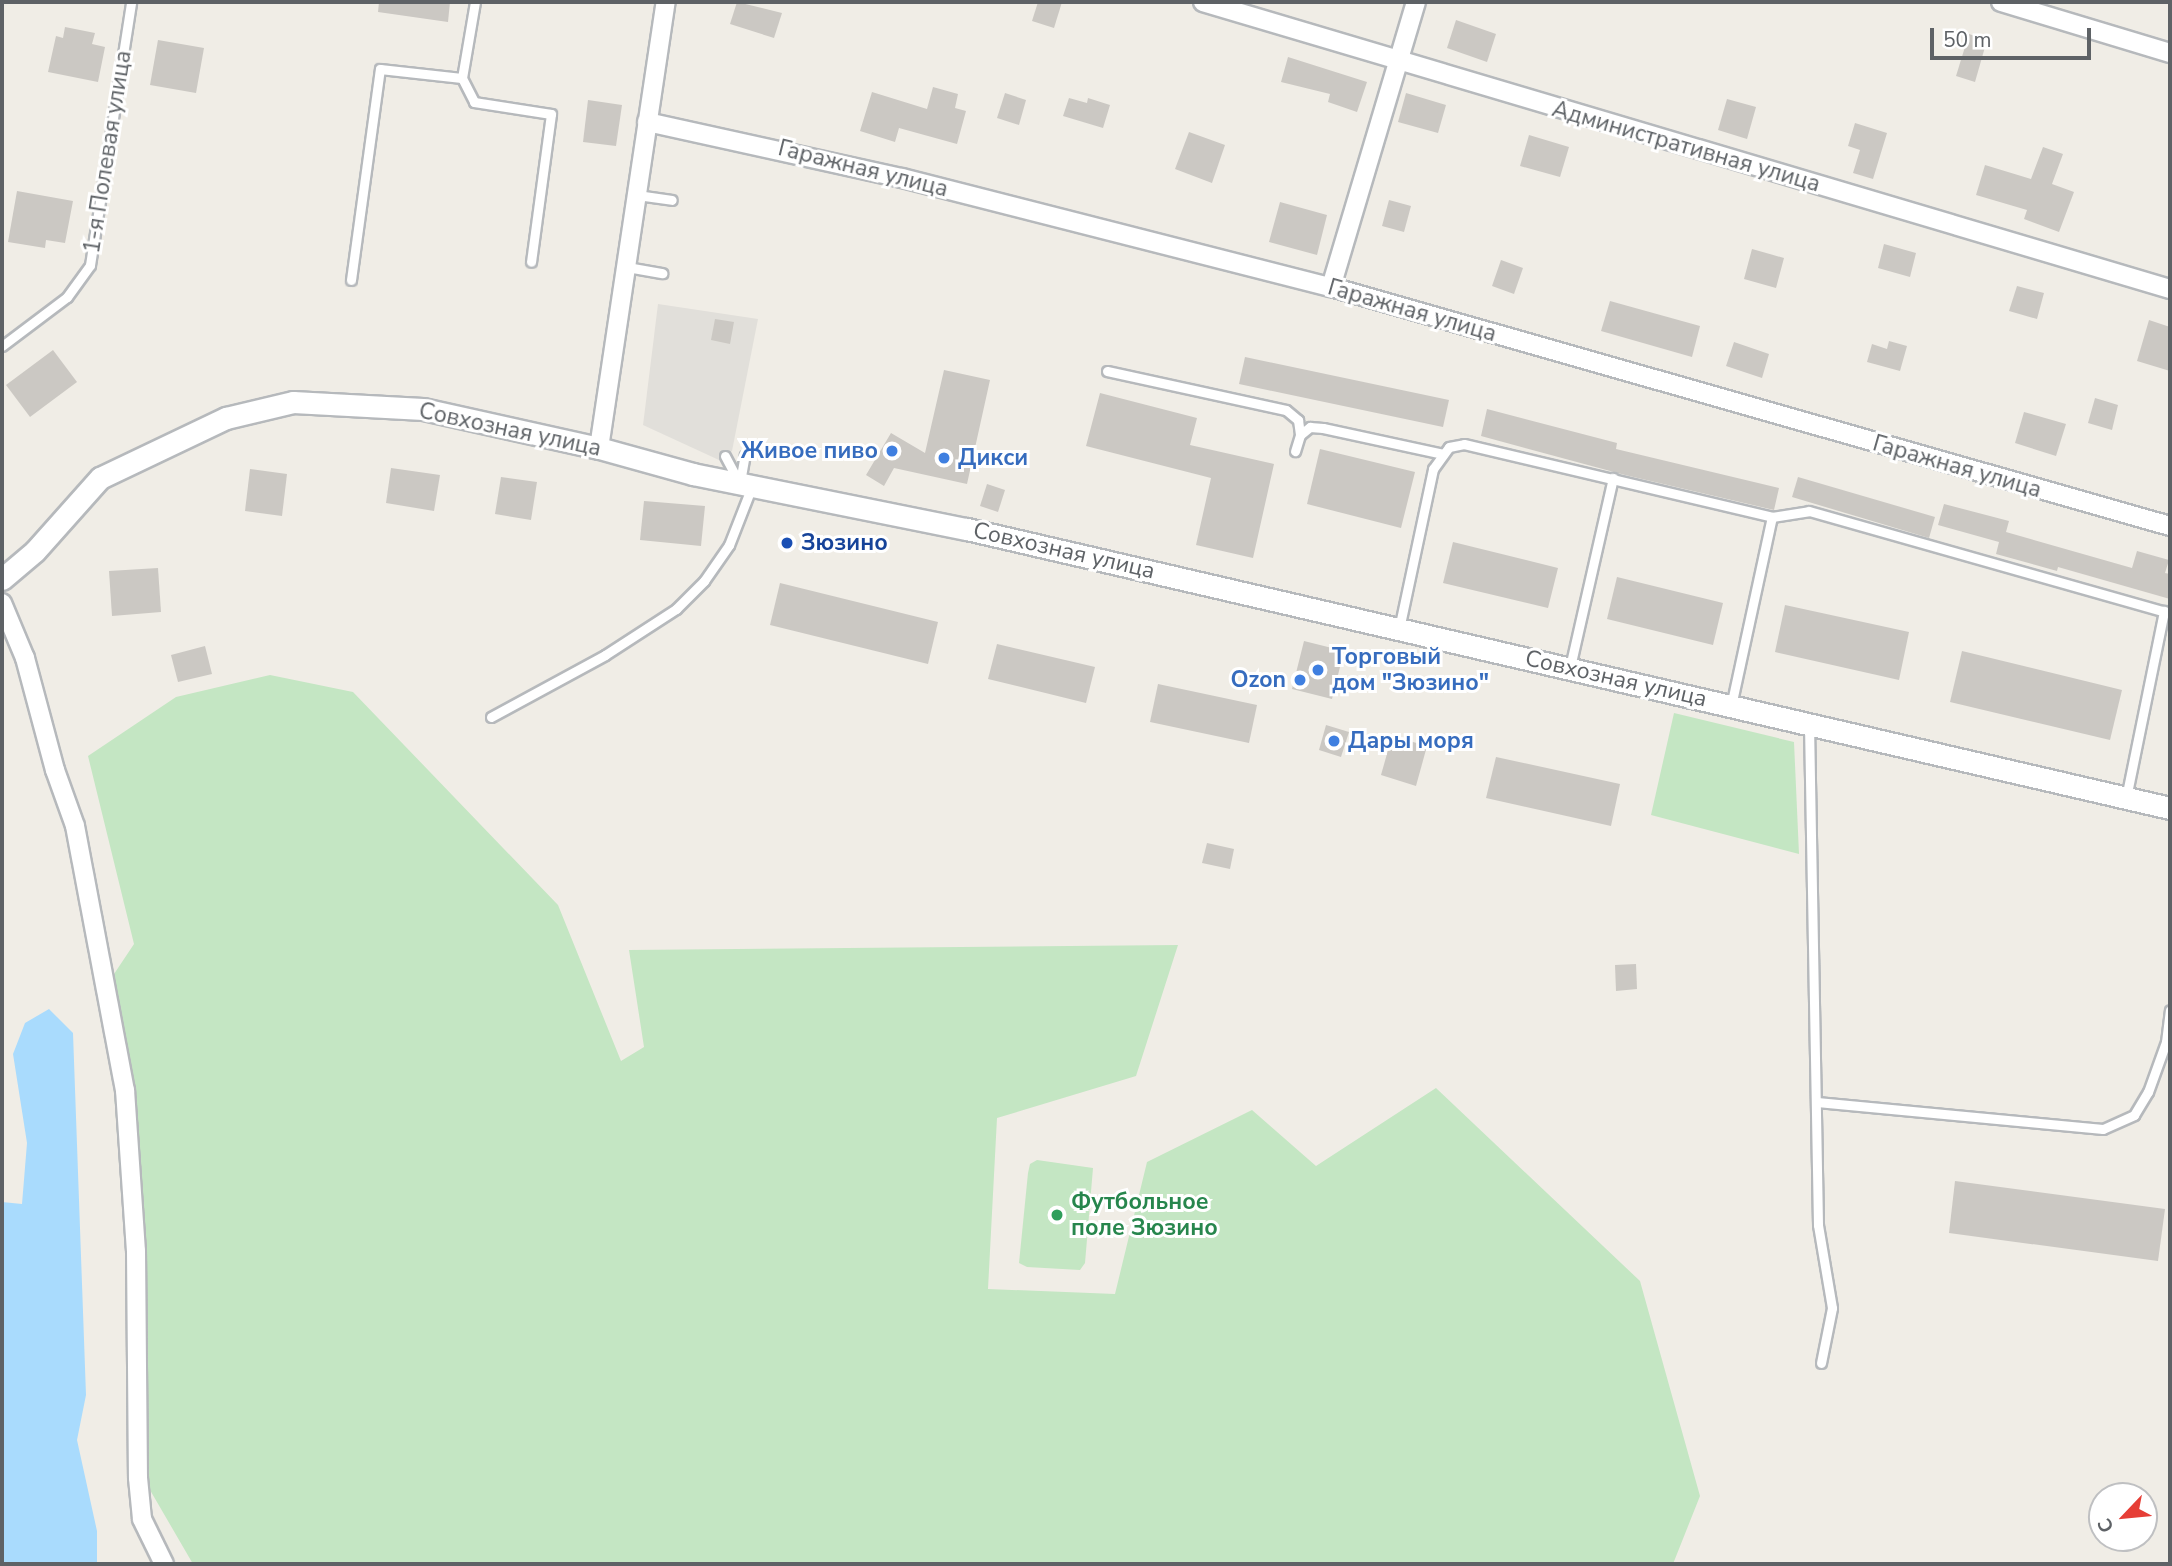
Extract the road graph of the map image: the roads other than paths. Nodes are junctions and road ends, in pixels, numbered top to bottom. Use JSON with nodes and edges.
{"nodes":[{"id":1,"x":131,"y":2,"type":"edge"},
{"id":2,"x":475,"y":2,"type":"edge"},
{"id":3,"x":666,"y":2,"type":"edge"},
{"id":4,"x":1203,"y":2,"type":"edge"},
{"id":5,"x":1416,"y":2,"type":"edge"},
{"id":6,"x":2001,"y":2,"type":"edge"},
{"id":7,"x":2170,"y":53,"type":"edge"},
{"id":8,"x":1399,"y":62,"type":"junction"},
{"id":9,"x":461,"y":78,"type":"junction"},
{"id":10,"x":647,"y":122,"type":"junction"},
{"id":11,"x":637,"y":195,"type":"junction"},
{"id":12,"x":672,"y":200,"type":"dead end"},
{"id":13,"x":531,"y":262,"type":"dead end"},
{"id":14,"x":627,"y":267,"type":"junction"},
{"id":15,"x":662,"y":273,"type":"dead end"},
{"id":16,"x":351,"y":280,"type":"dead end"},
{"id":17,"x":1331,"y":287,"type":"junction"},
{"id":18,"x":2170,"y":289,"type":"edge"},
{"id":19,"x":2,"y":346,"type":"edge"},
{"id":20,"x":1107,"y":371,"type":"dead end"},
{"id":21,"x":1300,"y":435,"type":"junction"},
{"id":22,"x":599,"y":448,"type":"junction"},
{"id":23,"x":1294,"y":452,"type":"dead end"},
{"id":24,"x":1443,"y":454,"type":"junction"},
{"id":25,"x":745,"y":455,"type":"dead end"},
{"id":26,"x":725,"y":456,"type":"dead end"},
{"id":27,"x":1613,"y":478,"type":"junction"},
{"id":28,"x":746,"y":485,"type":"junction"},
{"id":29,"x":1772,"y":517,"type":"junction"},
{"id":30,"x":2170,"y":526,"type":"edge"},
{"id":31,"x":2,"y":579,"type":"edge"},
{"id":32,"x":2,"y":604,"type":"edge"},
{"id":33,"x":2167,"y":612,"type":"edge"},
{"id":34,"x":1399,"y":629,"type":"junction"},
{"id":35,"x":1569,"y":668,"type":"junction"},
{"id":36,"x":1731,"y":706,"type":"junction"},
{"id":37,"x":491,"y":717,"type":"dead end"},
{"id":38,"x":1810,"y":724,"type":"junction"},
{"id":39,"x":2126,"y":798,"type":"junction"},
{"id":40,"x":2170,"y":808,"type":"edge"},
{"id":41,"x":2170,"y":1010,"type":"edge"},
{"id":42,"x":1817,"y":1102,"type":"junction"},
{"id":43,"x":1821,"y":1363,"type":"dead end"},
{"id":44,"x":164,"y":1564,"type":"edge"}],
"edges":[{"from":1,"to":19,"type":"lane","name":"1-я Полевая улица"},
{"from":2,"to":9,"type":"lane"},
{"from":3,"to":10,"type":"street"},
{"from":4,"to":8,"type":"street","name":"Административная улица"},
{"from":5,"to":8,"type":"street"},
{"from":6,"to":7,"type":"street"},
{"from":8,"to":17,"type":"street"},
{"from":8,"to":18,"type":"street","name":"Административная улица"},
{"from":9,"to":13,"type":"lane"},
{"from":9,"to":16,"type":"lane"},
{"from":10,"to":11,"type":"street"},
{"from":10,"to":17,"type":"street","name":"Гаражная улица"},
{"from":11,"to":12,"type":"lane"},
{"from":11,"to":14,"type":"street"},
{"from":14,"to":15,"type":"lane"},
{"from":14,"to":22,"type":"street"},
{"from":17,"to":30,"type":"street","name":"Гаражная улица"},
{"from":20,"to":21,"type":"lane"},
{"from":21,"to":23,"type":"lane"},
{"from":21,"to":24,"type":"lane"},
{"from":22,"to":28,"type":"street","name":"Совхозная улица"},
{"from":22,"to":31,"type":"street","name":"Совхозная улица"},
{"from":24,"to":27,"type":"lane"},
{"from":24,"to":34,"type":"lane"},
{"from":25,"to":28,"type":"lane"},
{"from":26,"to":28,"type":"lane"},
{"from":27,"to":29,"type":"lane"},
{"from":27,"to":35,"type":"lane"},
{"from":28,"to":34,"type":"street","name":"Совхозная улица"},
{"from":28,"to":37,"type":"lane"},
{"from":29,"to":33,"type":"lane"},
{"from":29,"to":36,"type":"lane"},
{"from":32,"to":44,"type":"street"},
{"from":33,"to":39,"type":"lane"},
{"from":34,"to":35,"type":"street","name":"Совхозная улица"},
{"from":35,"to":36,"type":"street","name":"Совхозная улица"},
{"from":36,"to":38,"type":"street","name":"Совхозная улица"},
{"from":38,"to":39,"type":"street","name":"Совхозная улица"},
{"from":38,"to":42,"type":"lane"},
{"from":39,"to":40,"type":"street","name":"Совхозная улица"},
{"from":41,"to":42,"type":"lane"},
{"from":42,"to":43,"type":"lane"}]}
